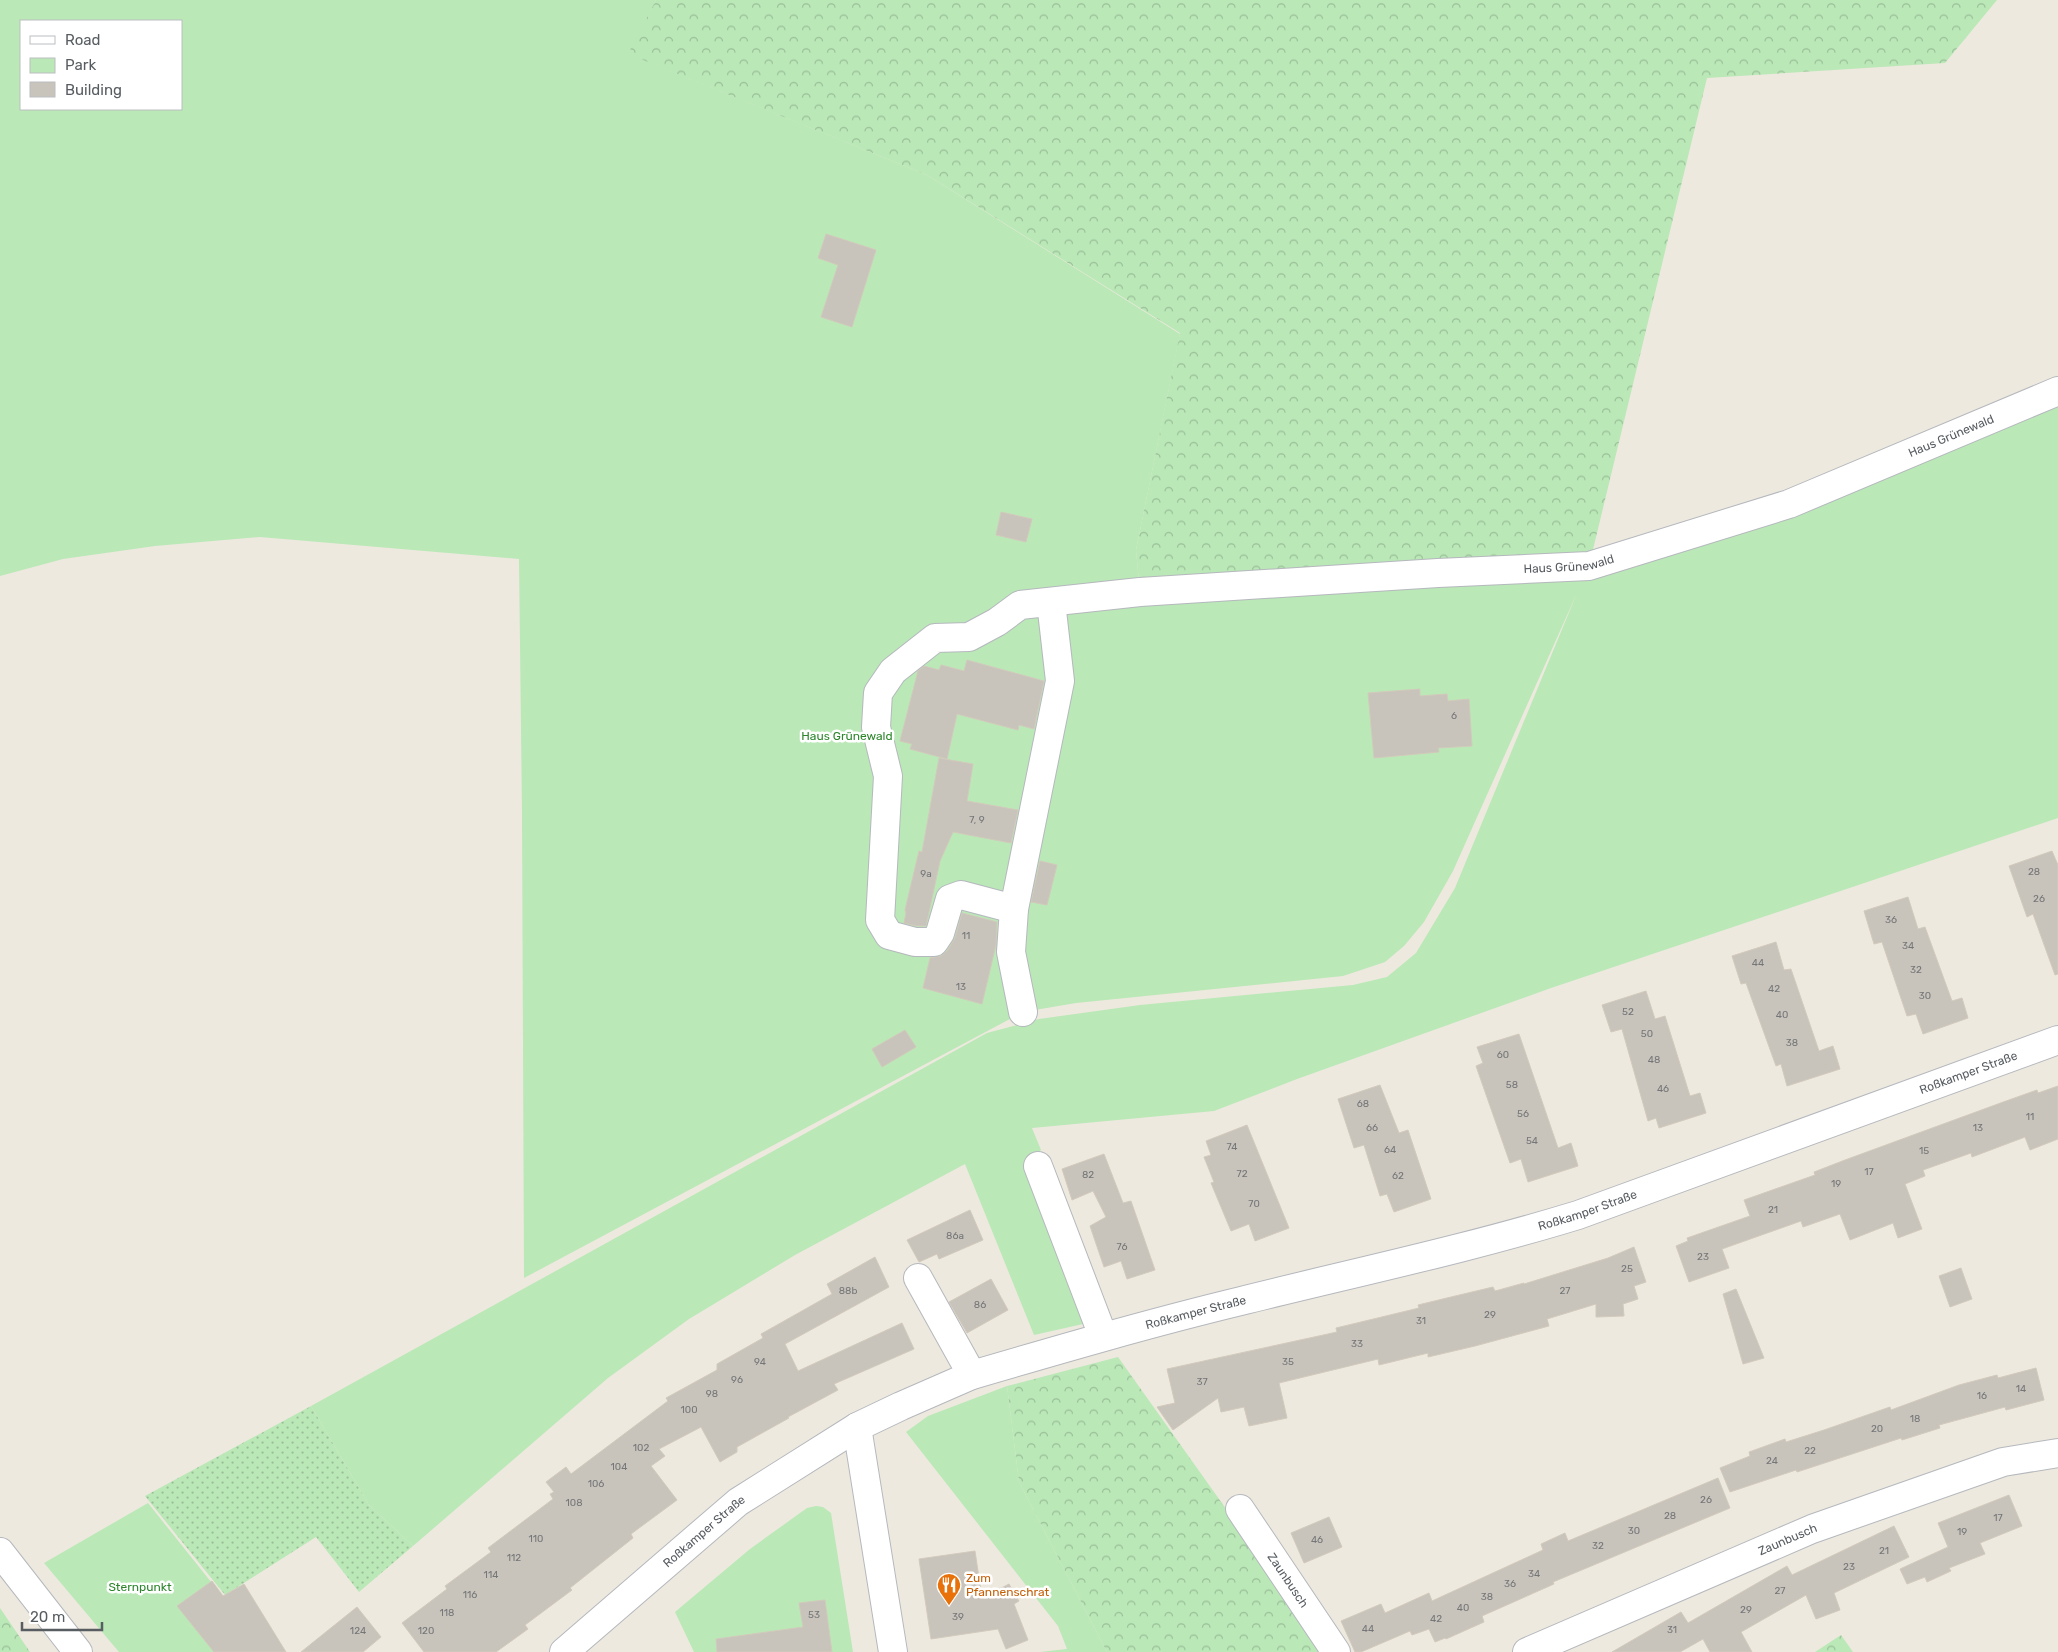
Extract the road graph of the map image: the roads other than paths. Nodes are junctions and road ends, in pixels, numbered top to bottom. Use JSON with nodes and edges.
{"nodes":[{"id":1,"x":2058,"y":391,"type":"edge"},
{"id":2,"x":1051,"y":602,"type":"junction"},
{"id":3,"x":1014,"y":909,"type":"junction"},
{"id":4,"x":1023,"y":1012,"type":"dead end"},
{"id":5,"x":2058,"y":1040,"type":"edge"},
{"id":6,"x":1038,"y":1166,"type":"dead end"},
{"id":7,"x":918,"y":1278,"type":"dead end"},
{"id":8,"x":1103,"y":1336,"type":"junction"},
{"id":9,"x":972,"y":1375,"type":"junction"},
{"id":10,"x":857,"y":1427,"type":"junction"},
{"id":11,"x":2058,"y":1453,"type":"edge"},
{"id":12,"x":1240,"y":1509,"type":"dead end"},
{"id":13,"x":1,"y":1555,"type":"edge"},
{"id":14,"x":78,"y":1652,"type":"edge"},
{"id":15,"x":564,"y":1652,"type":"edge"},
{"id":16,"x":893,"y":1652,"type":"edge"},
{"id":17,"x":1336,"y":1652,"type":"edge"},
{"id":18,"x":1527,"y":1652,"type":"edge"}],
"edges":[{"from":1,"to":2,"type":"street","name":"Haus Grünewald"},
{"from":2,"to":3,"type":"street"},
{"from":2,"to":3,"type":"street","name":"Haus Grünewald"},
{"from":3,"to":4,"type":"street"},
{"from":5,"to":8,"type":"street","name":"Roßkamper Straße"},
{"from":6,"to":8,"type":"street"},
{"from":7,"to":9,"type":"street"},
{"from":8,"to":9,"type":"street","name":"Roßkamper Straße"},
{"from":9,"to":10,"type":"street","name":"Roßkamper Straße"},
{"from":10,"to":15,"type":"street","name":"Roßkamper Straße"},
{"from":10,"to":16,"type":"street"},
{"from":11,"to":18,"type":"street","name":"Zaunbusch"},
{"from":12,"to":17,"type":"street","name":"Zaunbusch"},
{"from":13,"to":14,"type":"street"}]}
